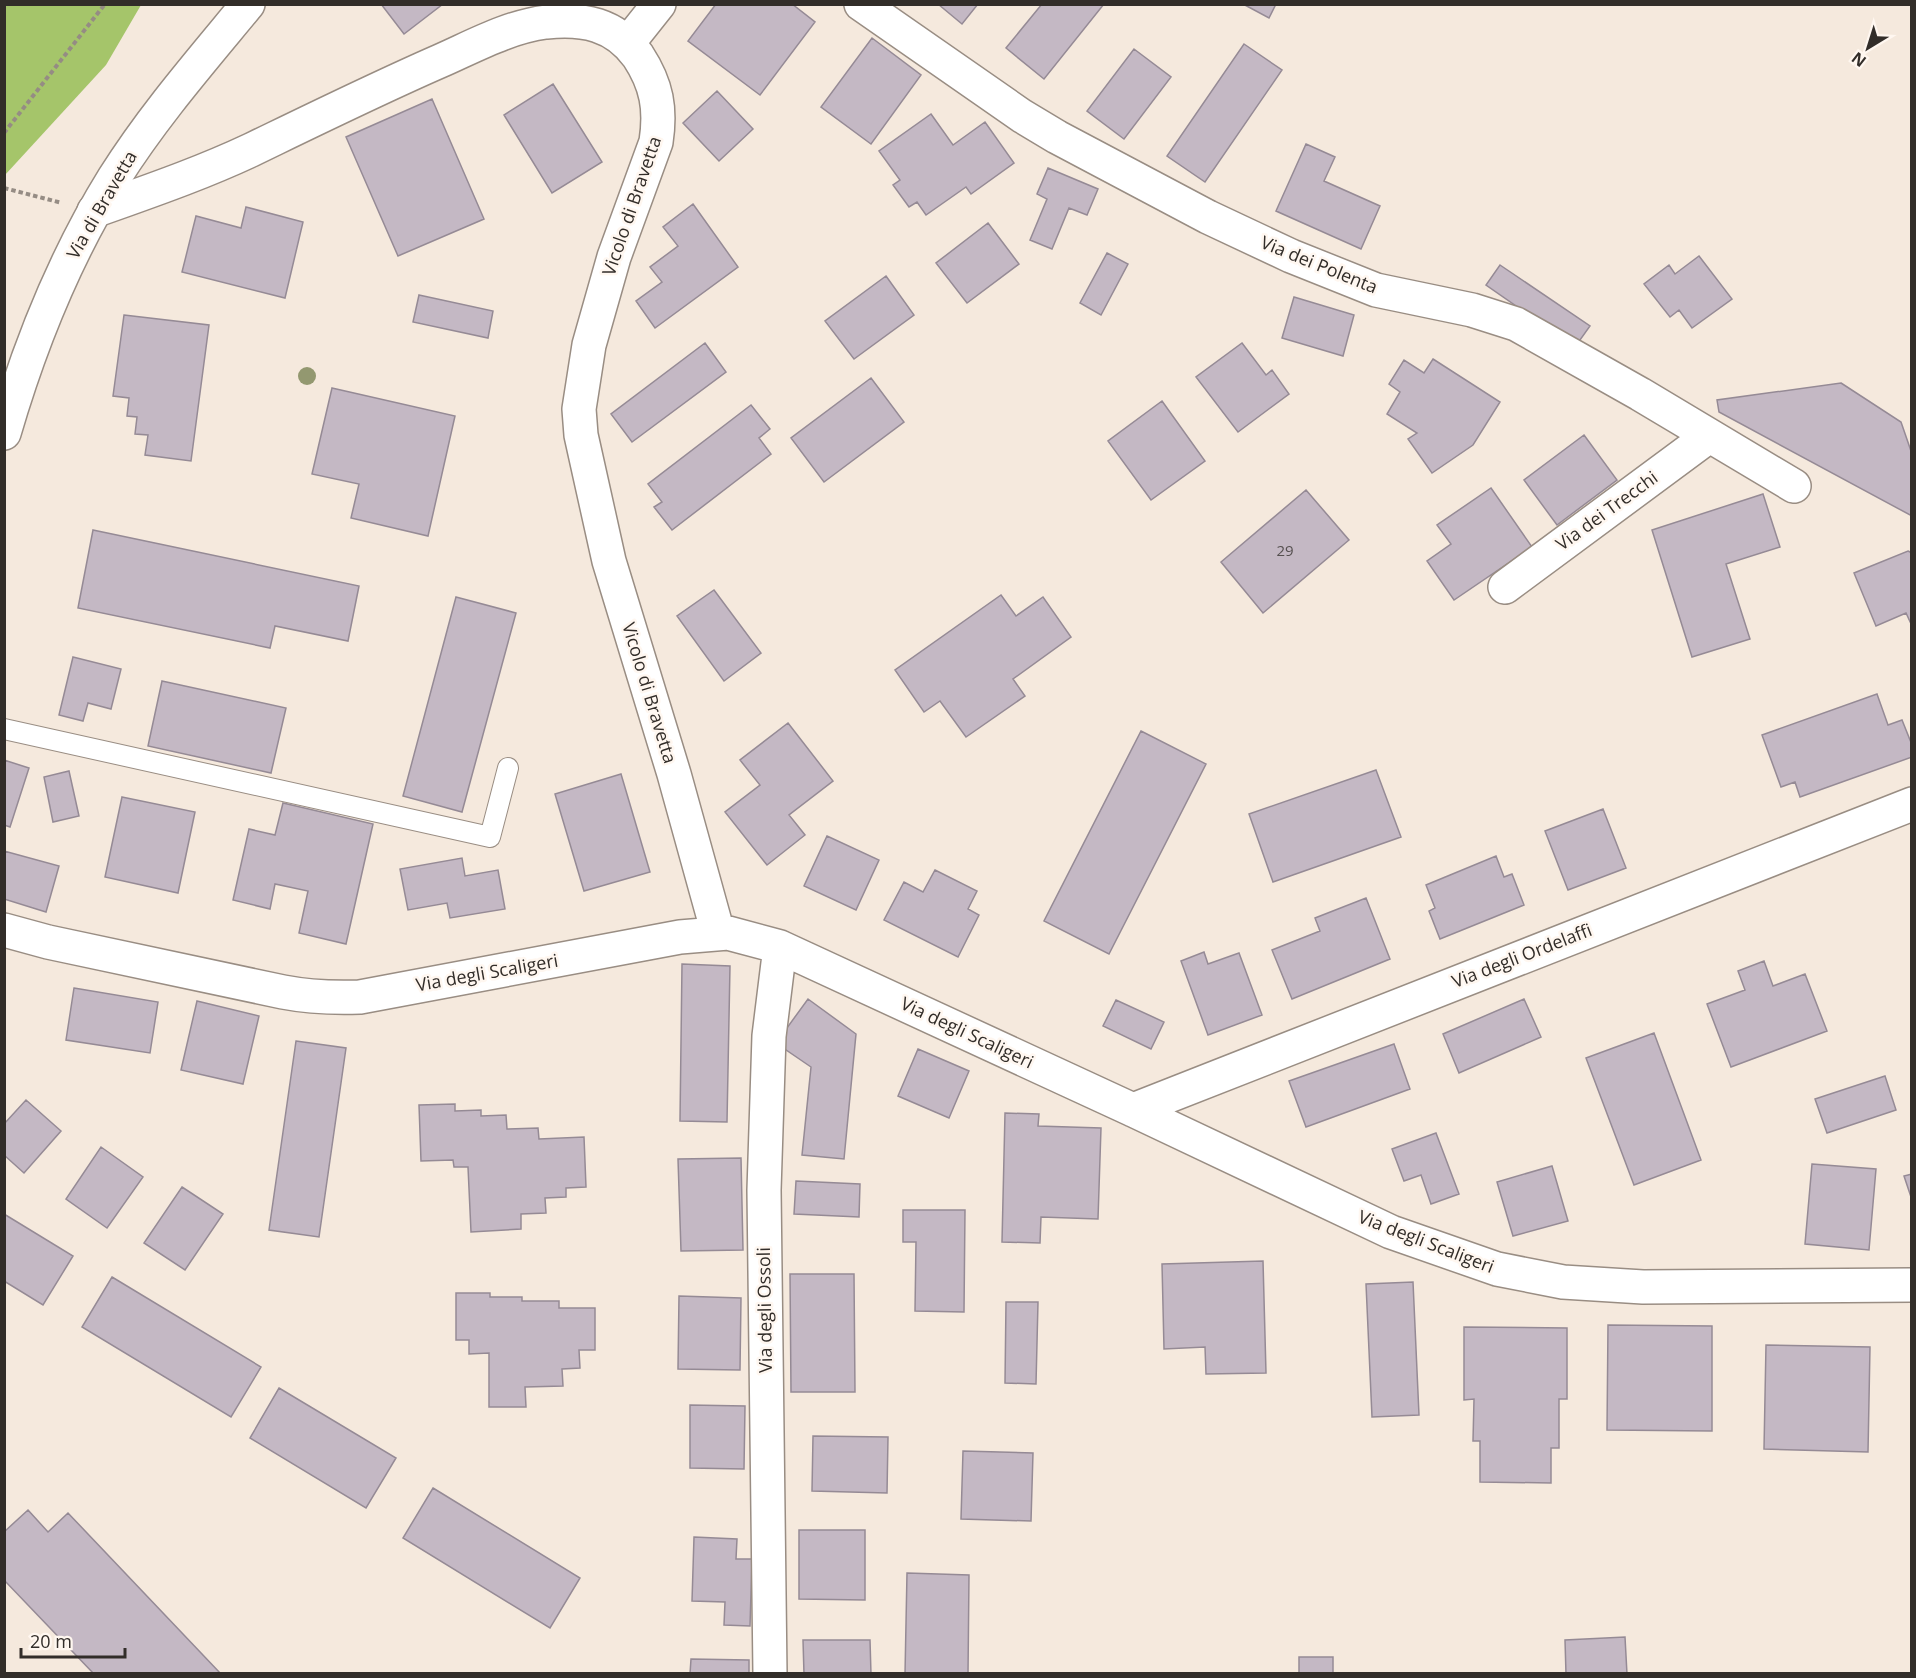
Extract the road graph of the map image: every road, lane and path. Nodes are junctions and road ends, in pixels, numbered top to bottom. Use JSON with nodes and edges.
{"nodes":[{"id":1,"x":105,"y":4,"type":"edge"},
{"id":2,"x":248,"y":4,"type":"edge"},
{"id":3,"x":659,"y":4,"type":"edge"},
{"id":4,"x":861,"y":4,"type":"edge"},
{"id":5,"x":628,"y":43,"type":"junction"},
{"id":6,"x":4,"y":133,"type":"edge"},
{"id":7,"x":4,"y":189,"type":"edge"},
{"id":8,"x":94,"y":211,"type":"junction"},
{"id":9,"x":4,"y":433,"type":"edge"},
{"id":10,"x":1709,"y":436,"type":"junction"},
{"id":11,"x":1794,"y":486,"type":"dead end"},
{"id":12,"x":1504,"y":587,"type":"dead end"},
{"id":13,"x":4,"y":729,"type":"edge"},
{"id":14,"x":508,"y":768,"type":"dead end"},
{"id":15,"x":1911,"y":804,"type":"edge"},
{"id":16,"x":4,"y":930,"type":"edge"},
{"id":17,"x":718,"y":933,"type":"junction"},
{"id":18,"x":780,"y":947,"type":"junction"},
{"id":19,"x":1133,"y":1110,"type":"junction"},
{"id":20,"x":1911,"y":1285,"type":"edge"},
{"id":21,"x":770,"y":1674,"type":"edge"}],
"edges":[{"from":1,"to":6,"type":"path"},
{"from":2,"to":8,"type":"street","name":"Via di Bravetta"},
{"from":3,"to":5,"type":"street"},
{"from":4,"to":10,"type":"street","name":"Via dei Polenta"},
{"from":5,"to":8,"type":"street","name":"Vicolo di Bravetta"},
{"from":5,"to":17,"type":"street","name":"Vicolo di Bravetta"},
{"from":7,"to":8,"type":"path"},
{"from":8,"to":9,"type":"street","name":"Via di Bravetta"},
{"from":10,"to":11,"type":"street","name":"Via dei Polenta"},
{"from":10,"to":12,"type":"street","name":"Via dei Trecchi"},
{"from":13,"to":14,"type":"lane"},
{"from":15,"to":19,"type":"street","name":"Via degli Ordelaffi"},
{"from":16,"to":17,"type":"street","name":"Via degli Scaligeri"},
{"from":17,"to":18,"type":"street","name":"Via degli Scaligeri"},
{"from":18,"to":19,"type":"street","name":"Via degli Scaligeri"},
{"from":18,"to":21,"type":"street","name":"Via degli Ossoli"},
{"from":19,"to":20,"type":"street","name":"Via degli Scaligeri"}]}
